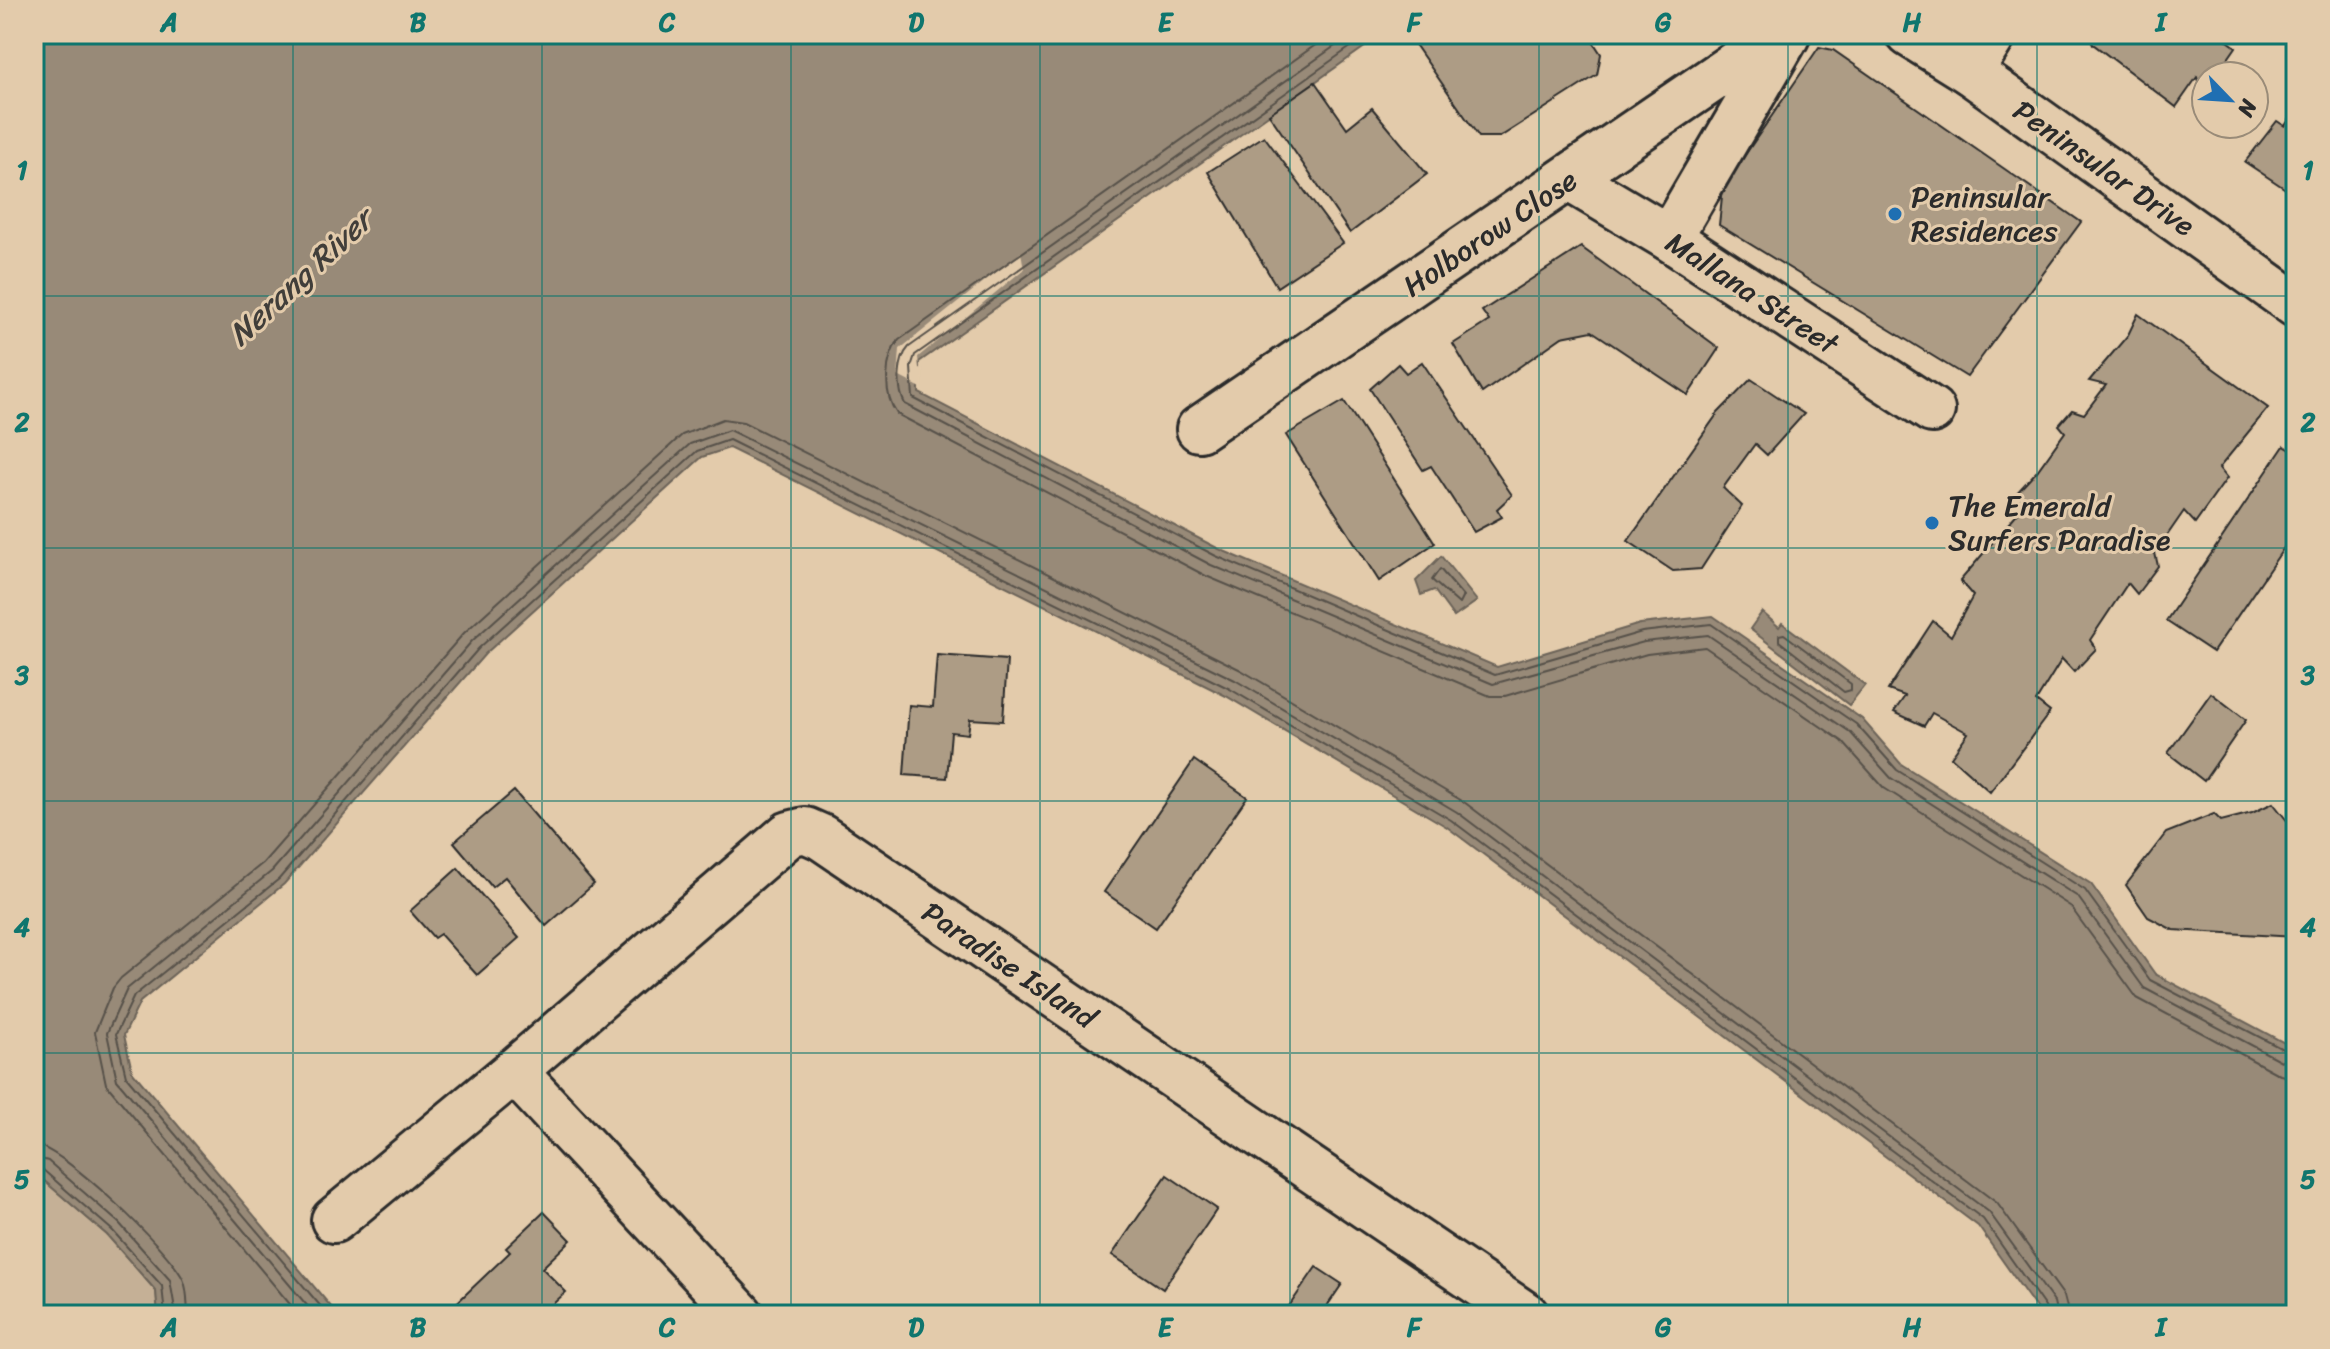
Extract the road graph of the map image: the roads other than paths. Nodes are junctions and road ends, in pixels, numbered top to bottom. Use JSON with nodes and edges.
{"nodes":[{"id":1,"x":1779,"y":34,"type":"edge"},
{"id":2,"x":1788,"y":34,"type":"edge"},
{"id":3,"x":1909,"y":34,"type":"edge"},
{"id":4,"x":1994,"y":34,"type":"edge"},
{"id":5,"x":1970,"y":72,"type":"junction"},
{"id":6,"x":1570,"y":179,"type":"junction"},
{"id":7,"x":1669,"y":238,"type":"junction"},
{"id":8,"x":2296,"y":305,"type":"edge"},
{"id":9,"x":1932,"y":410,"type":"dead end"},
{"id":10,"x":1199,"y":429,"type":"dead end"},
{"id":11,"x":514,"y":1071,"type":"junction"},
{"id":12,"x":334,"y":1220,"type":"dead end"},
{"id":13,"x":741,"y":1315,"type":"edge"},
{"id":14,"x":1526,"y":1315,"type":"edge"}],
"edges":[{"from":1,"to":6,"type":"street","name":"Holborow Close"},
{"from":2,"to":7,"type":"street"},
{"from":3,"to":5,"type":"street","name":"Peninsular Drive"},
{"from":4,"to":5,"type":"street"},
{"from":5,"to":8,"type":"street","name":"Peninsular Drive"},
{"from":6,"to":7,"type":"street","name":"Mallana Street"},
{"from":6,"to":10,"type":"street","name":"Holborow Close"},
{"from":7,"to":9,"type":"street","name":"Mallana Street"},
{"from":11,"to":12,"type":"street","name":"Paradise Island"},
{"from":11,"to":13,"type":"street"},
{"from":11,"to":14,"type":"street","name":"Paradise Island"}]}
